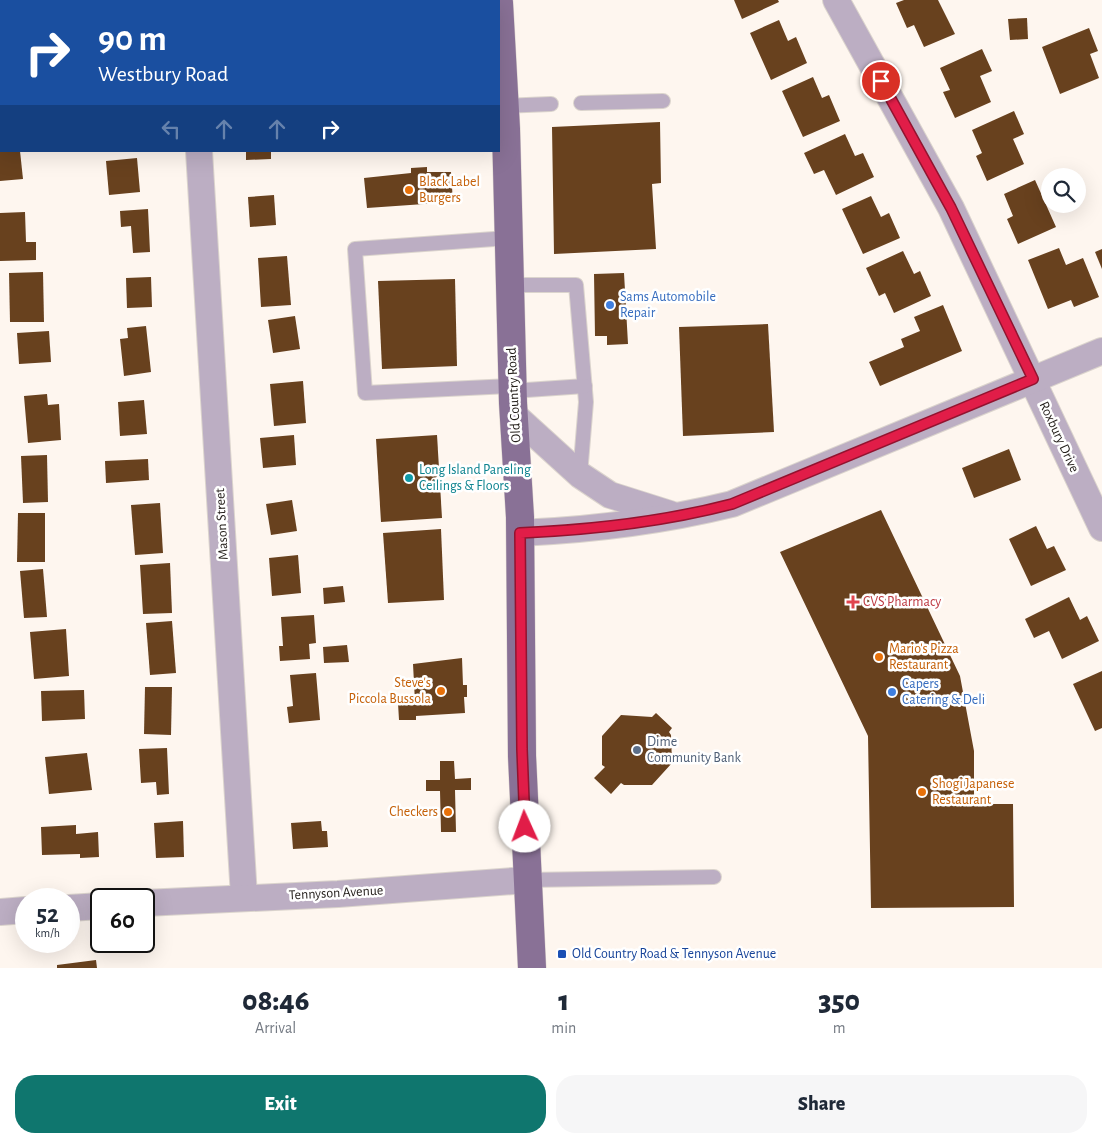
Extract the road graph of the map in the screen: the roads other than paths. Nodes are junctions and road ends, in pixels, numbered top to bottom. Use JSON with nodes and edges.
{"nodes":[{"id":1,"x":836,"y":0,"type":"edge"},
{"id":2,"x":500,"y":22,"type":"edge"},
{"id":3,"x":663,"y":101,"type":"dead end"},
{"id":4,"x":581,"y":103,"type":"dead end"},
{"id":5,"x":551,"y":104,"type":"dead end"},
{"id":6,"x":504,"y":106,"type":"junction"},
{"id":7,"x":199,"y":152,"type":"edge"},
{"id":8,"x":508,"y":238,"type":"junction"},
{"id":9,"x":509,"y":285,"type":"junction"},
{"id":10,"x":1102,"y":351,"type":"edge"},
{"id":11,"x":1033,"y":379,"type":"junction"},
{"id":12,"x":585,"y":386,"type":"junction"},
{"id":13,"x":513,"y":397,"type":"junction"},
{"id":14,"x":580,"y":475,"type":"junction"},
{"id":15,"x":681,"y":517,"type":"junction"},
{"id":16,"x":1102,"y":528,"type":"edge"},
{"id":17,"x":520,"y":533,"type":"junction"},
{"id":18,"x":714,"y":877,"type":"dead end"},
{"id":19,"x":527,"y":880,"type":"junction"},
{"id":20,"x":244,"y":897,"type":"junction"},
{"id":21,"x":155,"y":902,"type":"edge"},
{"id":22,"x":15,"y":911,"type":"edge"},
{"id":23,"x":0,"y":912,"type":"edge"},
{"id":24,"x":532,"y":968,"type":"edge"}],
"edges":[{"from":1,"to":11,"type":"street","name":"Roxbury Drive"},
{"from":2,"to":6,"type":"main road","name":"Old Country Road"},
{"from":3,"to":4,"type":"lane"},
{"from":5,"to":6,"type":"lane"},
{"from":6,"to":8,"type":"main road","name":"Old Country Road"},
{"from":7,"to":20,"type":"street","name":"Mason Street"},
{"from":8,"to":9,"type":"main road","name":"Old Country Road"},
{"from":8,"to":13,"type":"lane"},
{"from":9,"to":12,"type":"lane"},
{"from":9,"to":13,"type":"main road","name":"Old Country Road"},
{"from":10,"to":11,"type":"street"},
{"from":11,"to":15,"type":"street"},
{"from":11,"to":16,"type":"street","name":"Roxbury Drive"},
{"from":12,"to":13,"type":"lane"},
{"from":12,"to":14,"type":"lane"},
{"from":13,"to":14,"type":"street"},
{"from":13,"to":17,"type":"main road","name":"Old Country Road"},
{"from":14,"to":15,"type":"street"},
{"from":15,"to":17,"type":"street"},
{"from":17,"to":19,"type":"main road","name":"Old Country Road"},
{"from":18,"to":19,"type":"lane"},
{"from":19,"to":20,"type":"street","name":"Tennyson Avenue"},
{"from":19,"to":24,"type":"main road","name":"Old Country Road"},
{"from":20,"to":21,"type":"street","name":"Tennyson Avenue"},
{"from":22,"to":23,"type":"street"}]}
